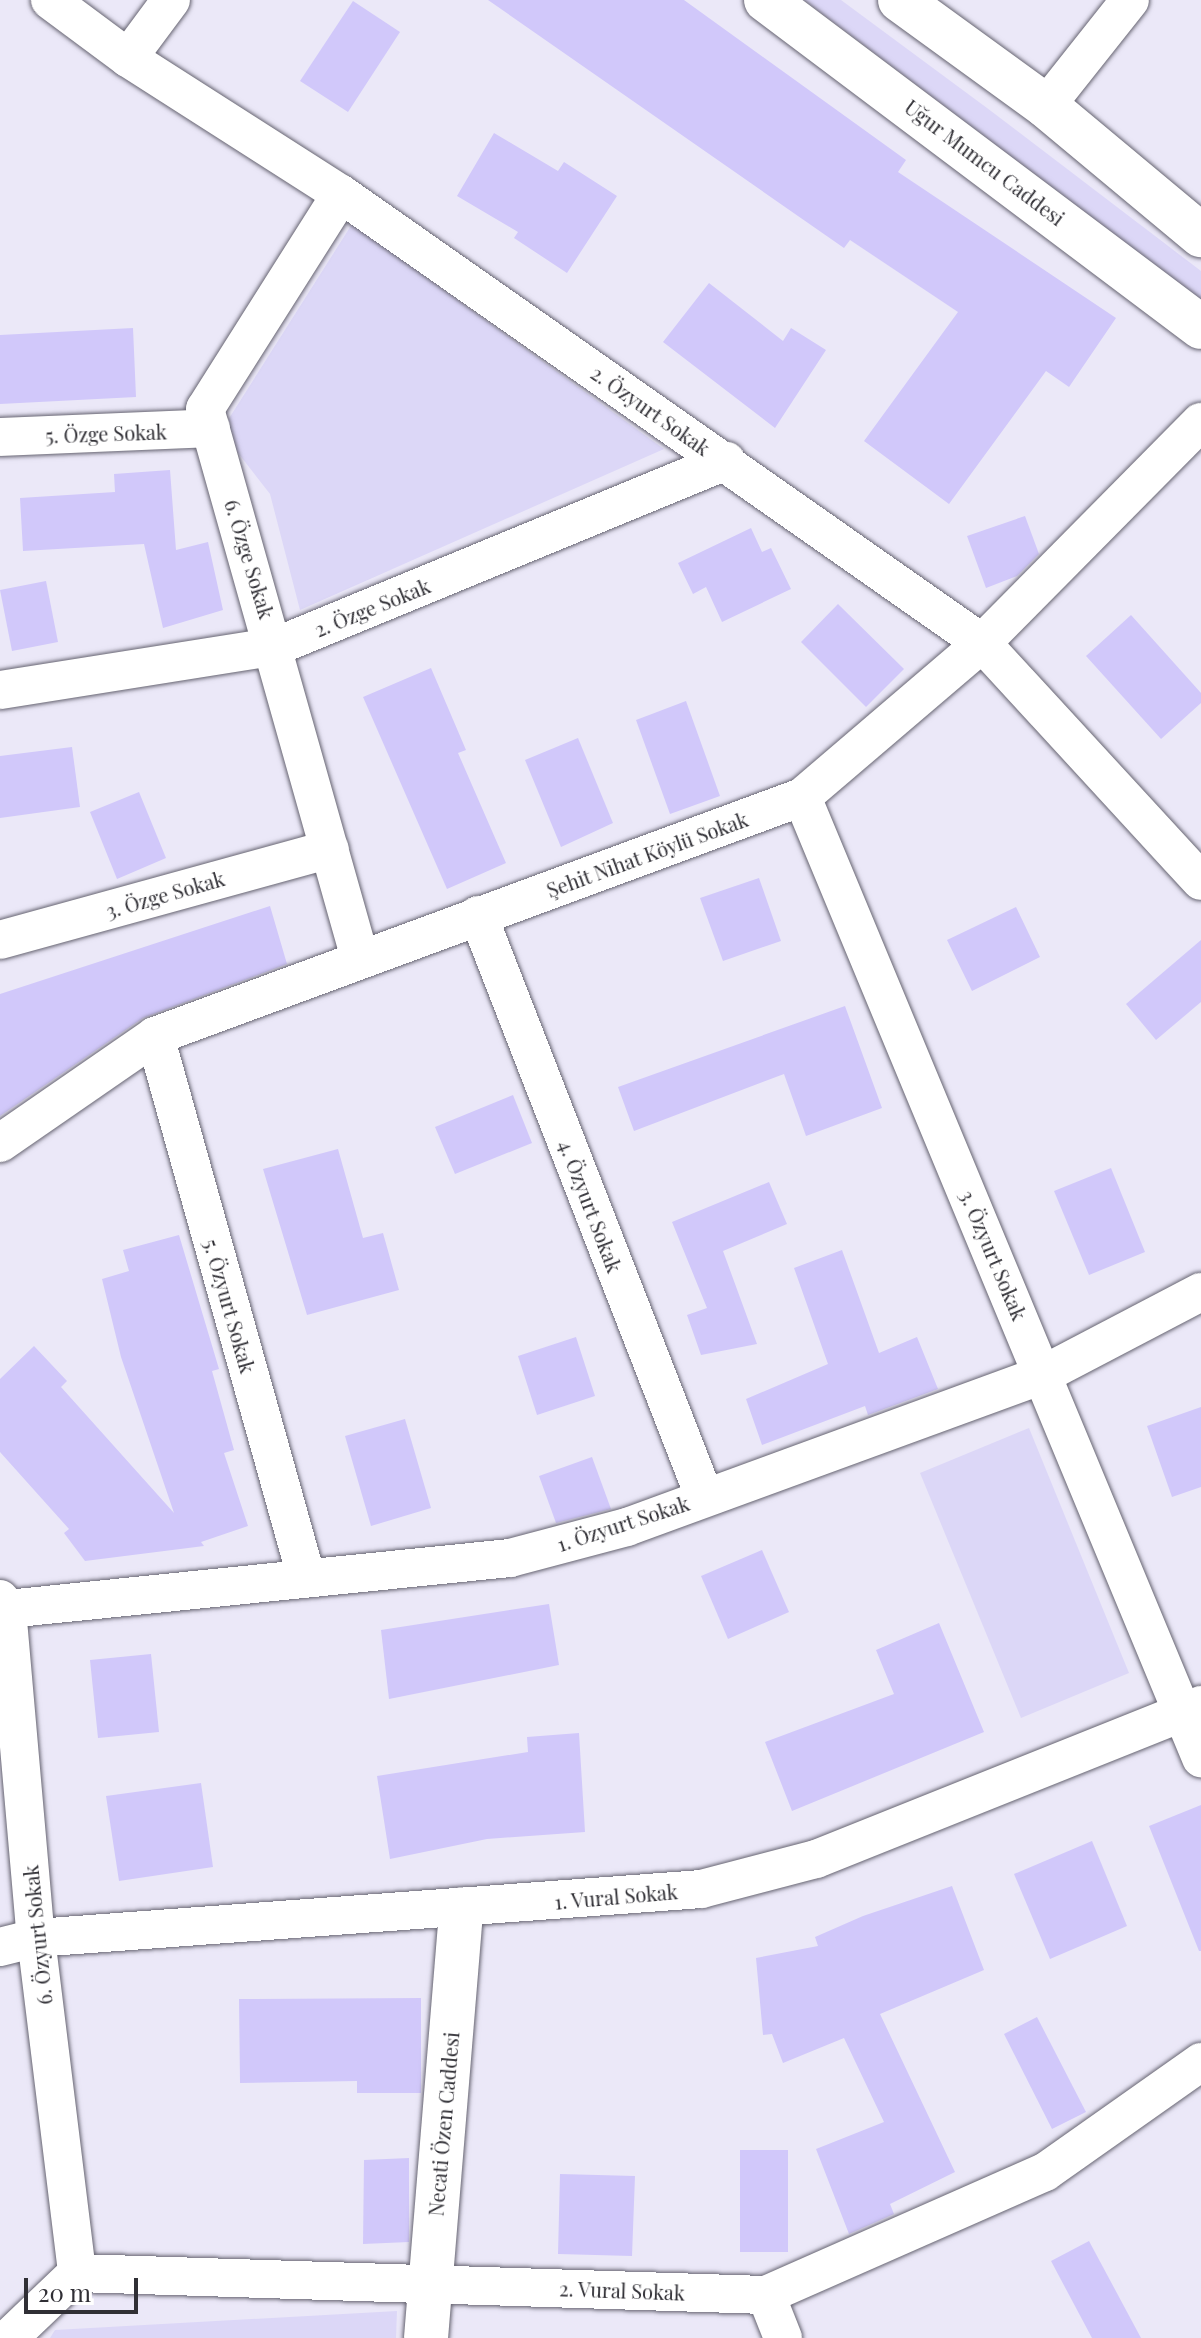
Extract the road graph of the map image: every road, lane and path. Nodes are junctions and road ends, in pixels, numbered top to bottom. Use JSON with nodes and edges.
{"nodes":[{"id":1,"x":50,"y":0,"type":"edge"},
{"id":2,"x":171,"y":0,"type":"edge"},
{"id":3,"x":766,"y":0,"type":"edge"},
{"id":4,"x":1130,"y":0,"type":"edge"},
{"id":5,"x":914,"y":4,"type":"edge"},
{"id":6,"x":128,"y":58,"type":"junction"},
{"id":7,"x":1046,"y":106,"type":"junction"},
{"id":8,"x":341,"y":194,"type":"junction"},
{"id":9,"x":1201,"y":235,"type":"edge"},
{"id":10,"x":1201,"y":327,"type":"edge"},
{"id":11,"x":1201,"y":422,"type":"edge"},
{"id":12,"x":211,"y":428,"type":"junction"},
{"id":13,"x":0,"y":437,"type":"edge"},
{"id":14,"x":726,"y":461,"type":"junction"},
{"id":15,"x":982,"y":643,"type":"junction"},
{"id":16,"x":277,"y":646,"type":"junction"},
{"id":17,"x":0,"y":690,"type":"edge"},
{"id":18,"x":802,"y":797,"type":"junction"},
{"id":19,"x":330,"y":849,"type":"junction"},
{"id":20,"x":1201,"y":881,"type":"edge"},
{"id":21,"x":478,"y":915,"type":"junction"},
{"id":22,"x":0,"y":940,"type":"edge"},
{"id":23,"x":359,"y":955,"type":"junction"},
{"id":24,"x":155,"y":1036,"type":"junction"},
{"id":25,"x":0,"y":1143,"type":"edge"},
{"id":26,"x":1201,"y":1292,"type":"edge"},
{"id":27,"x":1044,"y":1374,"type":"junction"},
{"id":28,"x":704,"y":1496,"type":"junction"},
{"id":29,"x":306,"y":1576,"type":"junction"},
{"id":30,"x":4,"y":1604,"type":"edge"},
{"id":31,"x":1193,"y":1709,"type":"edge"},
{"id":32,"x":1201,"y":1758,"type":"edge"},
{"id":33,"x":461,"y":1909,"type":"junction"},
{"id":34,"x":18,"y":1942,"type":"edge"},
{"id":35,"x":1201,"y":2062,"type":"edge"},
{"id":36,"x":77,"y":2273,"type":"junction"},
{"id":37,"x":430,"y":2282,"type":"junction"},
{"id":38,"x":766,"y":2295,"type":"junction"},
{"id":39,"x":9,"y":2338,"type":"edge"},
{"id":40,"x":426,"y":2338,"type":"edge"},
{"id":41,"x":783,"y":2338,"type":"edge"}],
"edges":[{"from":1,"to":6,"type":"street","name":"2. Özyurt Sokak"},
{"from":2,"to":6,"type":"street"},
{"from":3,"to":10,"type":"street","name":"Uğur Mumcu Caddesi"},
{"from":4,"to":7,"type":"street"},
{"from":5,"to":7,"type":"street"},
{"from":6,"to":8,"type":"street","name":"2. Özyurt Sokak"},
{"from":7,"to":9,"type":"street"},
{"from":8,"to":12,"type":"street","name":"6. Özge Sokak"},
{"from":8,"to":14,"type":"street","name":"2. Özyurt Sokak"},
{"from":11,"to":15,"type":"street","name":"Şehit Nihat Köylü Sokak"},
{"from":12,"to":13,"type":"street","name":"5. Özge Sokak"},
{"from":12,"to":16,"type":"street","name":"6. Özge Sokak"},
{"from":14,"to":15,"type":"street","name":"2. Özyurt Sokak"},
{"from":14,"to":16,"type":"street","name":"2. Özge Sokak"},
{"from":15,"to":18,"type":"street","name":"Şehit Nihat Köylü Sokak"},
{"from":15,"to":20,"type":"street","name":"2. Özyurt Sokak"},
{"from":16,"to":17,"type":"street","name":"2. Özge Sokak"},
{"from":16,"to":19,"type":"street","name":"6. Özge Sokak"},
{"from":18,"to":21,"type":"street","name":"Şehit Nihat Köylü Sokak"},
{"from":18,"to":27,"type":"street","name":"3. Özyurt Sokak"},
{"from":19,"to":22,"type":"street","name":"3. Özge Sokak"},
{"from":19,"to":23,"type":"street","name":"6. Özge Sokak"},
{"from":21,"to":23,"type":"street","name":"Şehit Nihat Köylü Sokak"},
{"from":21,"to":28,"type":"street","name":"4. Özyurt Sokak"},
{"from":23,"to":24,"type":"street","name":"Şehit Nihat Köylü Sokak"},
{"from":24,"to":25,"type":"street","name":"Şehit Nihat Köylü Sokak"},
{"from":24,"to":29,"type":"street","name":"5. Özyurt Sokak"},
{"from":26,"to":27,"type":"street","name":"1. Özyurt Sokak"},
{"from":27,"to":28,"type":"street","name":"1. Özyurt Sokak"},
{"from":27,"to":31,"type":"street","name":"3. Özyurt Sokak"},
{"from":28,"to":29,"type":"street","name":"1. Özyurt Sokak"},
{"from":29,"to":30,"type":"street","name":"1. Özyurt Sokak"},
{"from":30,"to":34,"type":"street","name":"6. Özyurt Sokak"},
{"from":31,"to":32,"type":"street","name":"3. Özyurt Sokak"},
{"from":31,"to":33,"type":"street","name":"1. Vural Sokak"},
{"from":33,"to":34,"type":"street","name":"1. Vural Sokak"},
{"from":33,"to":37,"type":"street","name":"Necati Özen Caddesi"},
{"from":34,"to":36,"type":"street","name":"6. Özyurt Sokak"},
{"from":35,"to":38,"type":"street","name":"2. Vural Sokak"},
{"from":36,"to":37,"type":"street","name":"2. Vural Sokak"},
{"from":36,"to":39,"type":"street"},
{"from":37,"to":38,"type":"street","name":"2. Vural Sokak"},
{"from":37,"to":40,"type":"street","name":"Necati Özen Caddesi"},
{"from":38,"to":41,"type":"street"}]}
